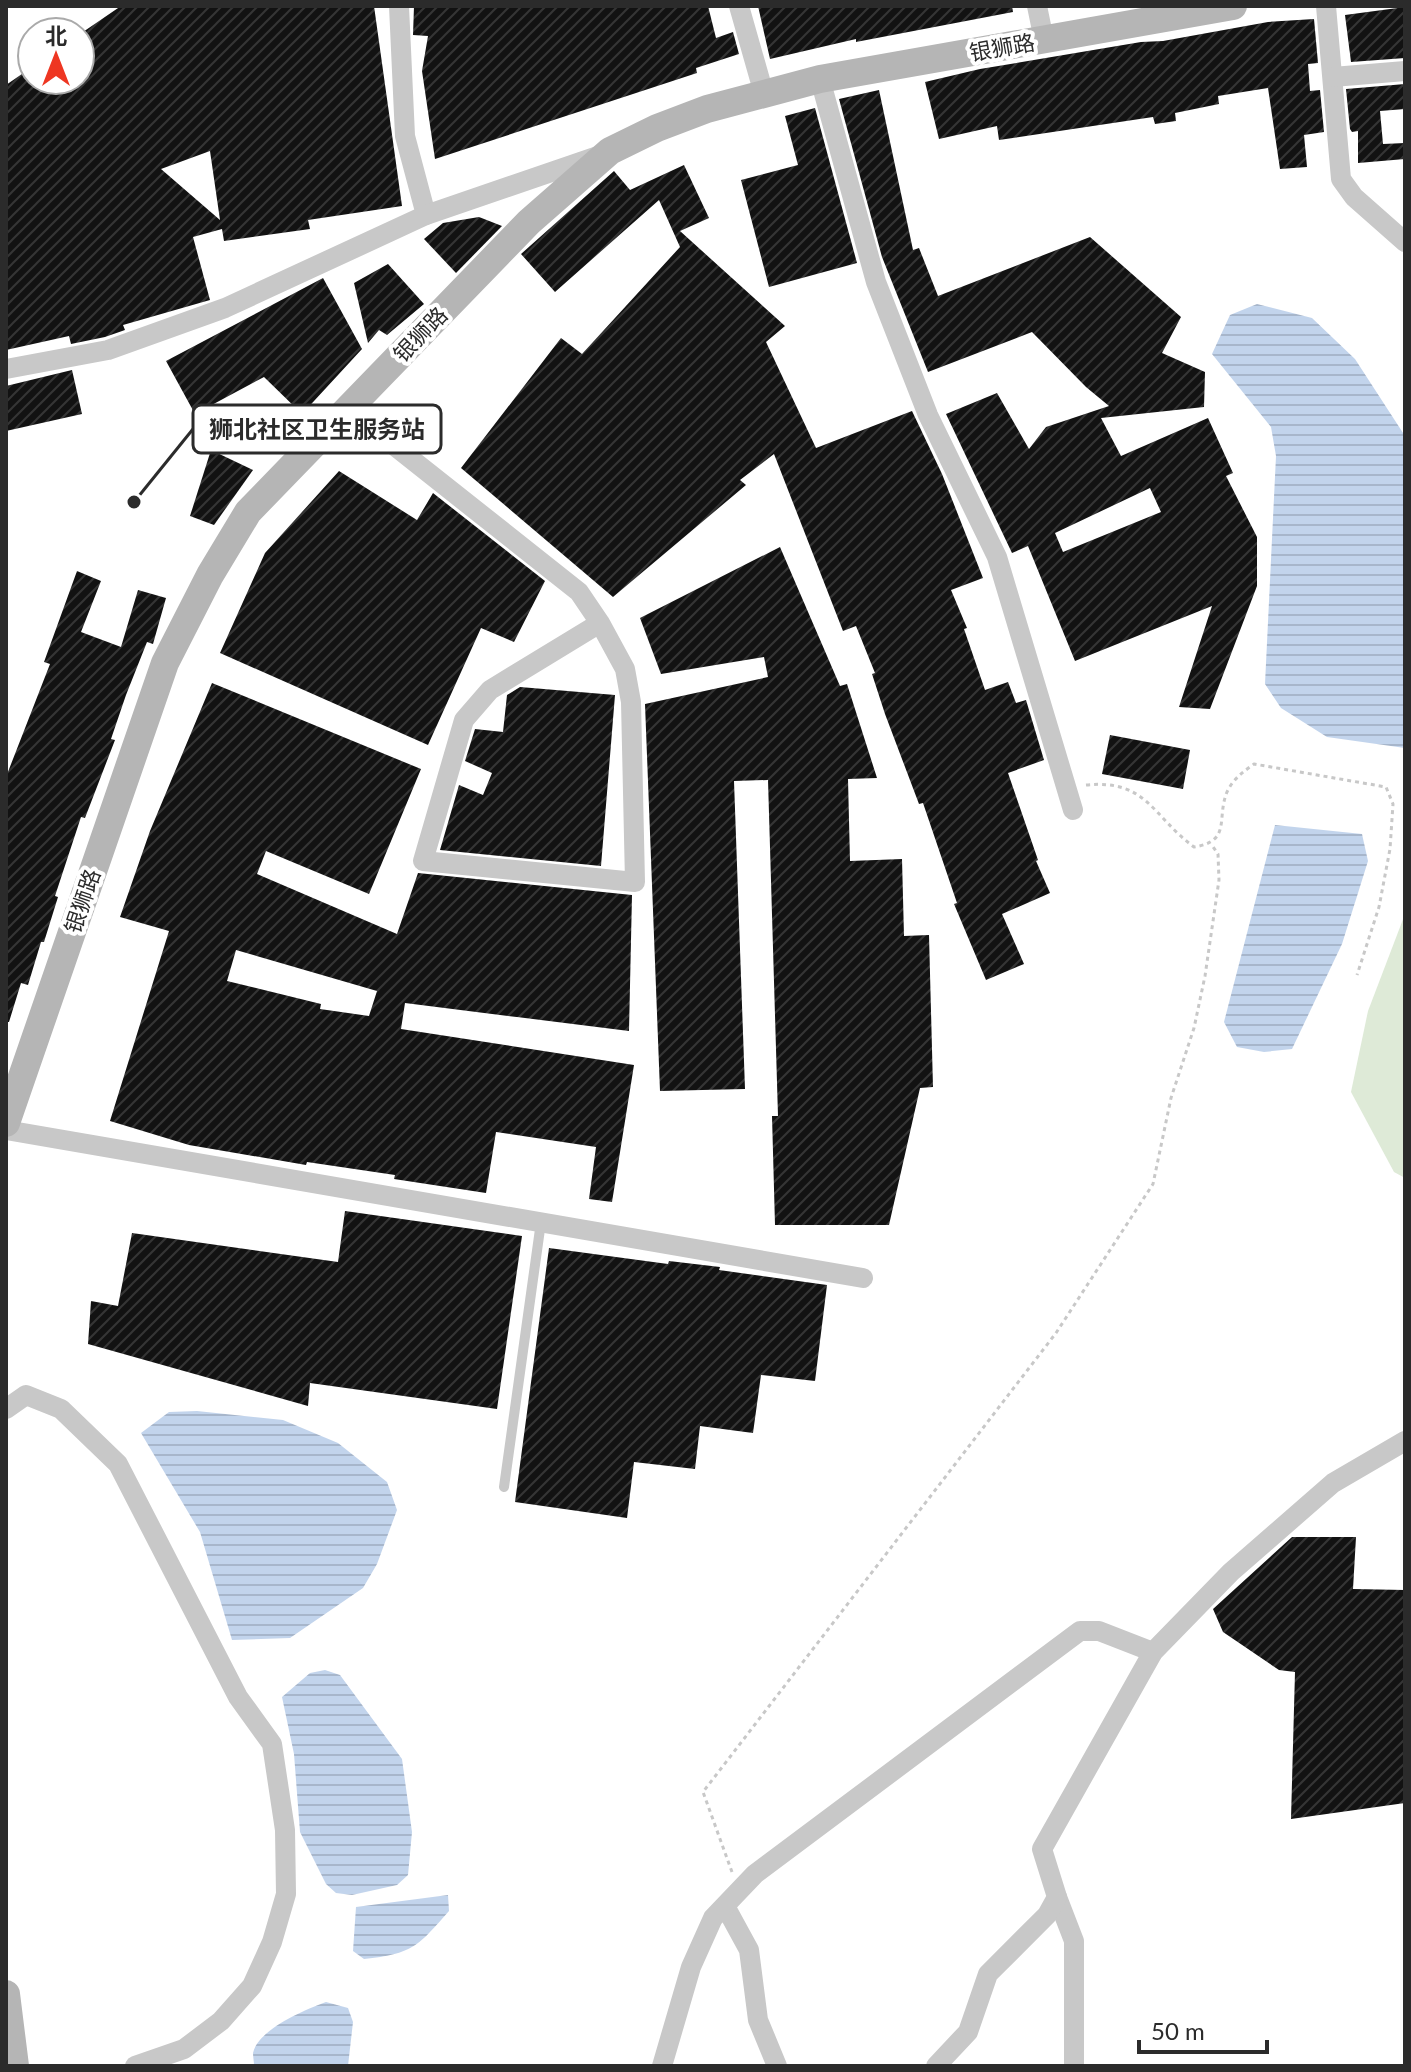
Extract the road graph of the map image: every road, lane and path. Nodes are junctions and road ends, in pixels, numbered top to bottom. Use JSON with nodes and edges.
{"nodes":[{"id":1,"x":399,"y":6,"type":"edge"},
{"id":2,"x":739,"y":6,"type":"edge"},
{"id":3,"x":1037,"y":6,"type":"edge"},
{"id":4,"x":1233,"y":6,"type":"edge"},
{"id":5,"x":1326,"y":6,"type":"edge"},
{"id":6,"x":1044,"y":40,"type":"junction"},
{"id":7,"x":1405,"y":71,"type":"edge"},
{"id":8,"x":1333,"y":77,"type":"junction"},
{"id":9,"x":820,"y":79,"type":"junction"},
{"id":10,"x":764,"y":94,"type":"junction"},
{"id":11,"x":610,"y":151,"type":"junction"},
{"id":12,"x":426,"y":215,"type":"junction"},
{"id":13,"x":1405,"y":242,"type":"edge"},
{"id":14,"x":6,"y":369,"type":"edge"},
{"id":15,"x":348,"y":409,"type":"junction"},
{"id":16,"x":600,"y":623,"type":"junction"},
{"id":17,"x":1066,"y":787,"type":"junction"},
{"id":18,"x":1073,"y":810,"type":"dead end"},
{"id":19,"x":1211,"y":844,"type":"junction"},
{"id":20,"x":1357,"y":975,"type":"dead end"},
{"id":21,"x":6,"y":1123,"type":"edge"},
{"id":22,"x":6,"y":1130,"type":"edge"},
{"id":23,"x":541,"y":1222,"type":"junction"},
{"id":24,"x":863,"y":1278,"type":"dead end"},
{"id":25,"x":6,"y":1409,"type":"edge"},
{"id":26,"x":1405,"y":1441,"type":"edge"},
{"id":27,"x":504,"y":1487,"type":"dead end"},
{"id":28,"x":1153,"y":1652,"type":"junction"},
{"id":29,"x":739,"y":1891,"type":"junction"},
{"id":30,"x":1057,"y":1897,"type":"junction"},
{"id":31,"x":725,"y":1906,"type":"junction"},
{"id":32,"x":6,"y":1994,"type":"edge"},
{"id":33,"x":15,"y":2066,"type":"edge"},
{"id":34,"x":135,"y":2066,"type":"edge"},
{"id":35,"x":662,"y":2066,"type":"edge"},
{"id":36,"x":777,"y":2066,"type":"edge"},
{"id":37,"x":936,"y":2066,"type":"edge"},
{"id":38,"x":1074,"y":2066,"type":"edge"}],
"edges":[{"from":1,"to":12,"type":"street"},
{"from":2,"to":10,"type":"street"},
{"from":3,"to":6,"type":"street"},
{"from":4,"to":6,"type":"main road","name":"银狮路"},
{"from":5,"to":8,"type":"street"},
{"from":6,"to":9,"type":"main road","name":"银狮路"},
{"from":7,"to":8,"type":"street"},
{"from":8,"to":13,"type":"street"},
{"from":9,"to":10,"type":"main road","name":"银狮路"},
{"from":9,"to":17,"type":"street"},
{"from":10,"to":11,"type":"main road","name":"银狮路"},
{"from":11,"to":12,"type":"street"},
{"from":11,"to":15,"type":"main road","name":"银狮路"},
{"from":12,"to":14,"type":"street"},
{"from":15,"to":16,"type":"street"},
{"from":15,"to":21,"type":"main road","name":"银狮路"},
{"from":16,"to":16,"type":"street"},
{"from":17,"to":18,"type":"street"},
{"from":17,"to":19,"type":"path"},
{"from":19,"to":20,"type":"path"},
{"from":19,"to":29,"type":"path"},
{"from":22,"to":23,"type":"street"},
{"from":23,"to":24,"type":"street"},
{"from":23,"to":27,"type":"lane"},
{"from":25,"to":34,"type":"street"},
{"from":26,"to":28,"type":"street"},
{"from":28,"to":29,"type":"street"},
{"from":28,"to":30,"type":"street"},
{"from":29,"to":31,"type":"street"},
{"from":30,"to":37,"type":"street"},
{"from":30,"to":38,"type":"street"},
{"from":31,"to":35,"type":"street"},
{"from":31,"to":36,"type":"street"},
{"from":32,"to":33,"type":"main road"}]}
